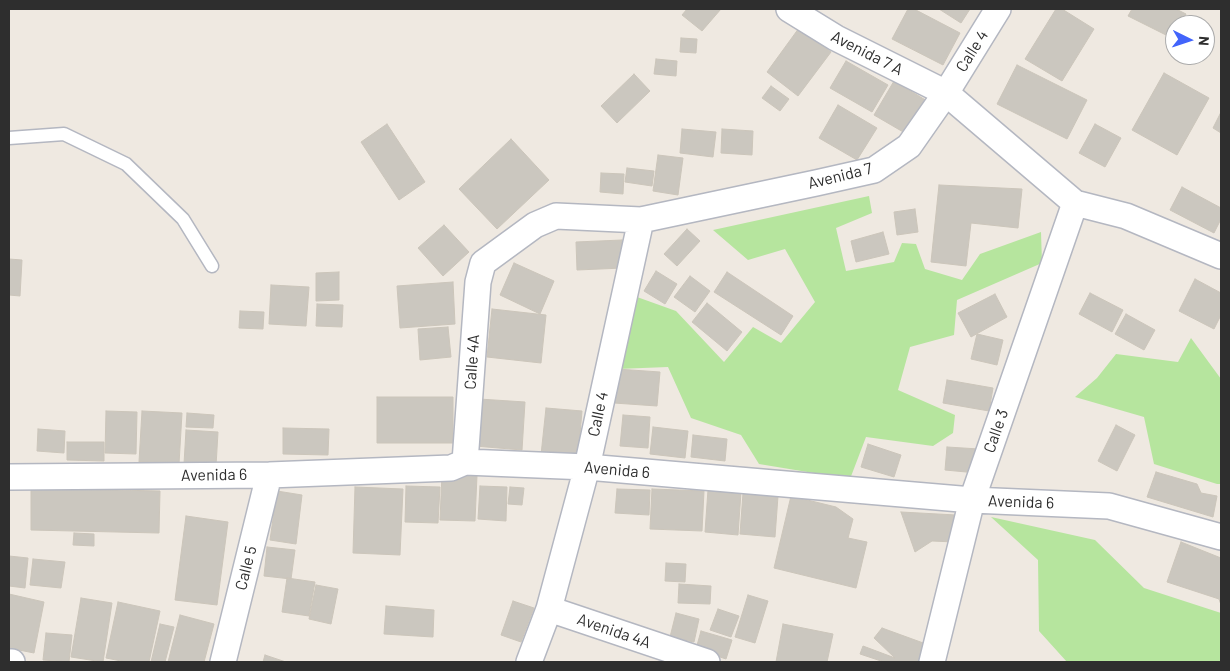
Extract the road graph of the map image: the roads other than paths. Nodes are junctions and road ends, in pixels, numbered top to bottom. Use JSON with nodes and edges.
{"nodes":[{"id":1,"x":789,"y":9,"type":"edge"},
{"id":2,"x":998,"y":9,"type":"edge"},
{"id":3,"x":946,"y":93,"type":"junction"},
{"id":4,"x":9,"y":138,"type":"edge"},
{"id":5,"x":1075,"y":204,"type":"junction"},
{"id":6,"x":641,"y":220,"type":"junction"},
{"id":7,"x":1221,"y":256,"type":"edge"},
{"id":8,"x":483,"y":263,"type":"joint"},
{"id":9,"x":212,"y":266,"type":"dead end"},
{"id":10,"x":465,"y":462,"type":"junction"},
{"id":11,"x":587,"y":467,"type":"junction"},
{"id":12,"x":269,"y":475,"type":"junction"},
{"id":13,"x":9,"y":477,"type":"edge"},
{"id":14,"x":972,"y":500,"type":"junction"},
{"id":15,"x":1221,"y":538,"type":"edge"},
{"id":16,"x":549,"y":609,"type":"junction"},
{"id":17,"x":223,"y":662,"type":"edge"},
{"id":18,"x":529,"y":662,"type":"edge"},
{"id":19,"x":707,"y":662,"type":"edge"},
{"id":20,"x":932,"y":662,"type":"edge"}],
"edges":[{"from":1,"to":3,"type":"street","name":"Avenida 7 A"},
{"from":2,"to":3,"type":"street","name":"Calle 4"},
{"from":3,"to":5,"type":"street"},
{"from":3,"to":6,"type":"street","name":"Avenida 7"},
{"from":4,"to":9,"type":"lane"},
{"from":5,"to":7,"type":"street"},
{"from":5,"to":14,"type":"street","name":"Calle 3"},
{"from":6,"to":8,"type":"street","name":"Avenida 7"},
{"from":6,"to":11,"type":"street","name":"Calle 4"},
{"from":8,"to":10,"type":"street","name":"Calle 4A"},
{"from":10,"to":11,"type":"street","name":"Avenida 6"},
{"from":10,"to":12,"type":"street","name":"Avenida 6"},
{"from":11,"to":14,"type":"street","name":"Avenida 6"},
{"from":11,"to":16,"type":"street","name":"Calle 4"},
{"from":12,"to":13,"type":"street","name":"Avenida 6"},
{"from":12,"to":17,"type":"street","name":"Calle 5"},
{"from":14,"to":15,"type":"street","name":"Avenida 6"},
{"from":14,"to":20,"type":"street","name":"Calle 3"},
{"from":16,"to":18,"type":"street","name":"Calle 4"},
{"from":16,"to":19,"type":"street","name":"Avenida 4A"}]}
